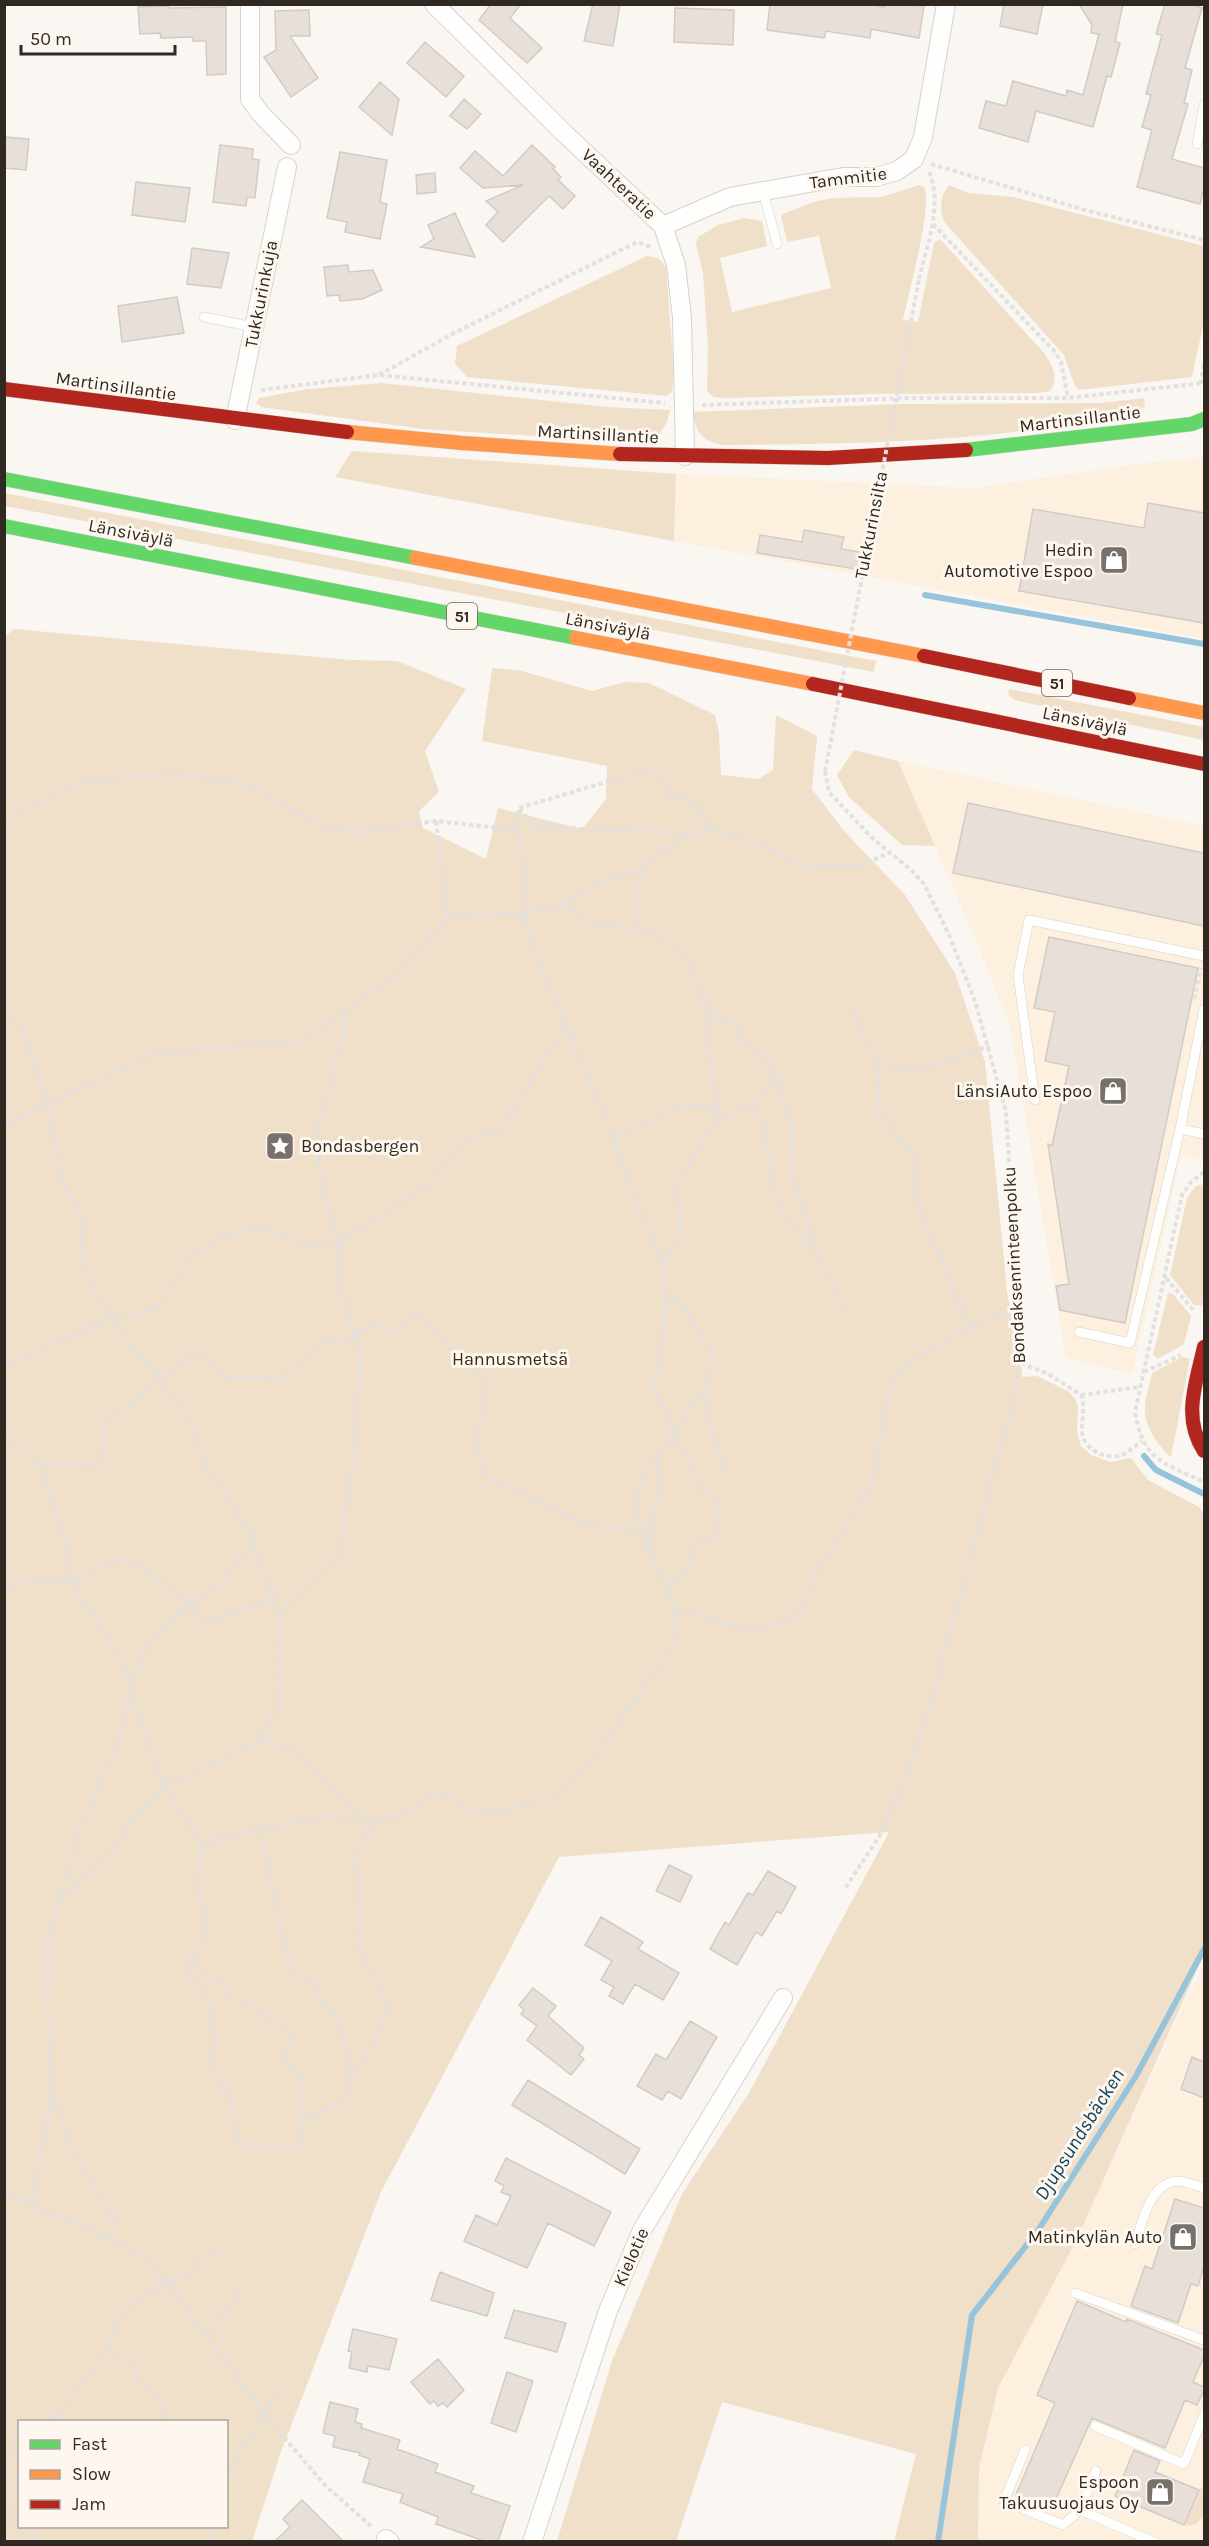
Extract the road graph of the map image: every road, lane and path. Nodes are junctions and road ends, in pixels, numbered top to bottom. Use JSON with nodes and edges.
{"nodes":[{"id":1,"x":250,"y":4,"type":"edge"},
{"id":2,"x":434,"y":4,"type":"edge"},
{"id":3,"x":946,"y":4,"type":"edge"},
{"id":4,"x":1204,"y":105,"type":"edge"},
{"id":5,"x":1197,"y":144,"type":"dead end"},
{"id":6,"x":291,"y":145,"type":"dead end"},
{"id":7,"x":286,"y":167,"type":"dead end"},
{"id":8,"x":763,"y":190,"type":"junction"},
{"id":9,"x":933,"y":224,"type":"junction"},
{"id":10,"x":663,"y":226,"type":"junction"},
{"id":11,"x":1204,"y":240,"type":"edge"},
{"id":12,"x":777,"y":244,"type":"dead end"},
{"id":13,"x":670,"y":247,"type":"junction"},
{"id":14,"x":204,"y":317,"type":"dead end"},
{"id":15,"x":254,"y":327,"type":"junction"},
{"id":16,"x":1204,"y":364,"type":"edge"},
{"id":17,"x":379,"y":375,"type":"junction"},
{"id":18,"x":1203,"y":384,"type":"edge"},
{"id":19,"x":4,"y":389,"type":"edge"},
{"id":20,"x":240,"y":394,"type":"junction"},
{"id":21,"x":1068,"y":398,"type":"junction"},
{"id":22,"x":685,"y":405,"type":"junction"},
{"id":23,"x":235,"y":420,"type":"junction"},
{"id":24,"x":1200,"y":424,"type":"edge"},
{"id":25,"x":685,"y":456,"type":"junction"},
{"id":26,"x":4,"y":479,"type":"edge"},
{"id":27,"x":4,"y":526,"type":"edge"},
{"id":28,"x":1204,"y":713,"type":"edge"},
{"id":29,"x":1204,"y":764,"type":"edge"},
{"id":30,"x":825,"y":771,"type":"joint"},
{"id":31,"x":519,"y":808,"type":"junction"},
{"id":32,"x":4,"y":819,"type":"edge"},
{"id":33,"x":436,"y":821,"type":"junction"},
{"id":34,"x":516,"y":830,"type":"junction"},
{"id":35,"x":712,"y":830,"type":"junction"},
{"id":36,"x":687,"y":833,"type":"junction"},
{"id":37,"x":889,"y":853,"type":"junction"},
{"id":38,"x":640,"y":871,"type":"junction"},
{"id":39,"x":568,"y":902,"type":"junction"},
{"id":40,"x":524,"y":915,"type":"junction"},
{"id":41,"x":448,"y":917,"type":"junction"},
{"id":42,"x":639,"y":929,"type":"junction"},
{"id":43,"x":1204,"y":956,"type":"edge"},
{"id":44,"x":852,"y":1008,"type":"dead end"},
{"id":45,"x":1204,"y":1009,"type":"edge"},
{"id":46,"x":4,"y":1010,"type":"edge"},
{"id":47,"x":343,"y":1012,"type":"junction"},
{"id":48,"x":709,"y":1014,"type":"junction"},
{"id":49,"x":566,"y":1025,"type":"junction"},
{"id":50,"x":989,"y":1046,"type":"junction"},
{"id":51,"x":878,"y":1061,"type":"junction"},
{"id":52,"x":776,"y":1075,"type":"junction"},
{"id":53,"x":1035,"y":1100,"type":"dead end"},
{"id":54,"x":47,"y":1104,"type":"junction"},
{"id":55,"x":715,"y":1107,"type":"junction"},
{"id":56,"x":754,"y":1107,"type":"junction"},
{"id":57,"x":718,"y":1117,"type":"junction"},
{"id":58,"x":4,"y":1128,"type":"edge"},
{"id":59,"x":1180,"y":1129,"type":"junction"},
{"id":60,"x":1204,"y":1134,"type":"edge"},
{"id":61,"x":613,"y":1139,"type":"junction"},
{"id":62,"x":1204,"y":1172,"type":"edge"},
{"id":63,"x":338,"y":1242,"type":"junction"},
{"id":64,"x":812,"y":1246,"type":"junction"},
{"id":65,"x":662,"y":1265,"type":"junction"},
{"id":66,"x":1165,"y":1277,"type":"junction"},
{"id":67,"x":666,"y":1297,"type":"junction"},
{"id":68,"x":1018,"y":1307,"type":"junction"},
{"id":69,"x":1195,"y":1312,"type":"dead end"},
{"id":70,"x":847,"y":1314,"type":"dead end"},
{"id":71,"x":110,"y":1318,"type":"junction"},
{"id":72,"x":969,"y":1328,"type":"junction"},
{"id":73,"x":1079,"y":1332,"type":"dead end"},
{"id":74,"x":355,"y":1336,"type":"junction"},
{"id":75,"x":1204,"y":1347,"type":"edge"},
{"id":76,"x":1187,"y":1352,"type":"dead end"},
{"id":77,"x":1021,"y":1363,"type":"junction"},
{"id":78,"x":4,"y":1367,"type":"edge"},
{"id":79,"x":1143,"y":1372,"type":"junction"},
{"id":80,"x":160,"y":1378,"type":"junction"},
{"id":81,"x":1140,"y":1387,"type":"junction"},
{"id":82,"x":703,"y":1392,"type":"junction"},
{"id":83,"x":1081,"y":1395,"type":"junction"},
{"id":84,"x":674,"y":1433,"type":"junction"},
{"id":85,"x":4,"y":1434,"type":"edge"},
{"id":86,"x":1142,"y":1441,"type":"junction"},
{"id":87,"x":1204,"y":1451,"type":"edge"},
{"id":88,"x":658,"y":1456,"type":"junction"},
{"id":89,"x":39,"y":1464,"type":"junction"},
{"id":90,"x":725,"y":1473,"type":"dead end"},
{"id":91,"x":1204,"y":1482,"type":"edge"},
{"id":92,"x":642,"y":1532,"type":"junction"},
{"id":93,"x":254,"y":1540,"type":"junction"},
{"id":94,"x":648,"y":1549,"type":"junction"},
{"id":95,"x":72,"y":1582,"type":"junction"},
{"id":96,"x":664,"y":1587,"type":"junction"},
{"id":97,"x":4,"y":1588,"type":"edge"},
{"id":98,"x":274,"y":1598,"type":"junction"},
{"id":99,"x":189,"y":1606,"type":"junction"},
{"id":100,"x":674,"y":1609,"type":"junction"},
{"id":101,"x":279,"y":1614,"type":"junction"},
{"id":102,"x":128,"y":1680,"type":"junction"},
{"id":103,"x":132,"y":1691,"type":"junction"},
{"id":104,"x":256,"y":1743,"type":"junction"},
{"id":105,"x":164,"y":1787,"type":"junction"},
{"id":106,"x":363,"y":1819,"type":"junction"},
{"id":107,"x":374,"y":1820,"type":"junction"},
{"id":108,"x":260,"y":1828,"type":"junction"},
{"id":109,"x":202,"y":1844,"type":"junction"},
{"id":110,"x":844,"y":1890,"type":"dead end"},
{"id":111,"x":60,"y":1901,"type":"junction"},
{"id":112,"x":192,"y":1958,"type":"junction"},
{"id":113,"x":783,"y":1998,"type":"dead end"},
{"id":114,"x":351,"y":2075,"type":"junction"},
{"id":115,"x":52,"y":2093,"type":"junction"},
{"id":116,"x":303,"y":2123,"type":"junction"},
{"id":117,"x":1204,"y":2188,"type":"edge"},
{"id":118,"x":4,"y":2193,"type":"edge"},
{"id":119,"x":31,"y":2204,"type":"junction"},
{"id":120,"x":111,"y":2239,"type":"junction"},
{"id":121,"x":1135,"y":2244,"type":"dead end"},
{"id":122,"x":221,"y":2251,"type":"dead end"},
{"id":123,"x":167,"y":2282,"type":"junction"},
{"id":124,"x":243,"y":2285,"type":"dead end"},
{"id":125,"x":1075,"y":2294,"type":"dead end"},
{"id":126,"x":207,"y":2337,"type":"junction"},
{"id":127,"x":1204,"y":2340,"type":"edge"},
{"id":128,"x":108,"y":2349,"type":"junction"},
{"id":129,"x":282,"y":2386,"type":"dead end"},
{"id":130,"x":58,"y":2413,"type":"junction"},
{"id":131,"x":263,"y":2413,"type":"junction"},
{"id":132,"x":1204,"y":2415,"type":"edge"},
{"id":133,"x":44,"y":2420,"type":"edge"},
{"id":134,"x":55,"y":2420,"type":"edge"},
{"id":135,"x":169,"y":2420,"type":"edge"},
{"id":136,"x":1095,"y":2426,"type":"dead end"},
{"id":137,"x":1201,"y":2433,"type":"edge"},
{"id":138,"x":18,"y":2435,"type":"edge"},
{"id":139,"x":7,"y":2447,"type":"edge"},
{"id":140,"x":1025,"y":2450,"type":"dead end"},
{"id":141,"x":229,"y":2467,"type":"edge"},
{"id":142,"x":1096,"y":2470,"type":"dead end"},
{"id":143,"x":1080,"y":2510,"type":"junction"},
{"id":144,"x":18,"y":2528,"type":"edge"},
{"id":145,"x":18,"y":2528,"type":"edge"},
{"id":146,"x":34,"y":2540,"type":"edge"},
{"id":147,"x":386,"y":2541,"type":"edge"},
{"id":148,"x":532,"y":2541,"type":"edge"},
{"id":149,"x":1154,"y":2541,"type":"edge"}],
"edges":[{"from":1,"to":6,"type":"street"},
{"from":2,"to":10,"type":"street","name":"Vaahteratie"},
{"from":3,"to":8,"type":"street","name":"Tammitie"},
{"from":4,"to":5,"type":"lane"},
{"from":7,"to":15,"type":"street","name":"Tukkurinkuja"},
{"from":8,"to":10,"type":"street","name":"Tammitie"},
{"from":8,"to":12,"type":"lane"},
{"from":9,"to":11,"type":"path","name":"Tukkurinsilta"},
{"from":9,"to":21,"type":"path"},
{"from":9,"to":30,"type":"path","name":"Tukkurinsilta","bridge":true},
{"from":10,"to":13,"type":"street","name":"Vaahteratie"},
{"from":13,"to":17,"type":"path"},
{"from":13,"to":22,"type":"street","name":"Vaahteratie"},
{"from":14,"to":15,"type":"lane"},
{"from":15,"to":20,"type":"street","name":"Tukkurinkuja"},
{"from":16,"to":18,"type":"path"},
{"from":17,"to":20,"type":"path"},
{"from":17,"to":22,"type":"path"},
{"from":18,"to":21,"type":"path"},
{"from":19,"to":23,"type":"main road","name":"Martinsillantie"},
{"from":20,"to":23,"type":"street","name":"Tukkurinkuja"},
{"from":21,"to":22,"type":"path"},
{"from":22,"to":25,"type":"street","name":"Vaahteratie"},
{"from":23,"to":25,"type":"main road","name":"Martinsillantie"},
{"from":24,"to":25,"type":"main road","name":"Martinsillantie"},
{"from":26,"to":28,"type":"main road","name":"Länsiväylä","number":"51"},
{"from":27,"to":29,"type":"main road","name":"Länsiväylä","number":"51"},
{"from":30,"to":37,"type":"path","name":"Bondaksenrinteenpolku"},
{"from":31,"to":34,"type":"path"},
{"from":31,"to":35,"type":"path"},
{"from":31,"to":36,"type":"path"},
{"from":32,"to":33,"type":"path"},
{"from":33,"to":34,"type":"path"},
{"from":33,"to":41,"type":"path"},
{"from":34,"to":40,"type":"path"},
{"from":35,"to":36,"type":"path"},
{"from":35,"to":37,"type":"path"},
{"from":36,"to":38,"type":"path"},
{"from":37,"to":50,"type":"path","name":"Bondaksenrinteenpolku"},
{"from":38,"to":39,"type":"path"},
{"from":38,"to":42,"type":"path"},
{"from":39,"to":40,"type":"path"},
{"from":39,"to":42,"type":"path"},
{"from":40,"to":41,"type":"path"},
{"from":40,"to":49,"type":"path"},
{"from":41,"to":47,"type":"path"},
{"from":42,"to":48,"type":"path"},
{"from":43,"to":53,"type":"lane"},
{"from":44,"to":51,"type":"path"},
{"from":45,"to":59,"type":"lane"},
{"from":46,"to":54,"type":"path"},
{"from":47,"to":54,"type":"path"},
{"from":47,"to":63,"type":"path"},
{"from":48,"to":52,"type":"path"},
{"from":48,"to":55,"type":"path"},
{"from":49,"to":61,"type":"path"},
{"from":49,"to":63,"type":"path"},
{"from":50,"to":51,"type":"path"},
{"from":50,"to":68,"type":"path","name":"Bondaksenrinteenpolku"},
{"from":51,"to":72,"type":"path"},
{"from":52,"to":56,"type":"path"},
{"from":52,"to":64,"type":"path"},
{"from":54,"to":58,"type":"path"},
{"from":54,"to":71,"type":"path"},
{"from":55,"to":57,"type":"path"},
{"from":55,"to":61,"type":"path"},
{"from":56,"to":57,"type":"path"},
{"from":56,"to":64,"type":"path"},
{"from":57,"to":65,"type":"path"},
{"from":59,"to":60,"type":"lane"},
{"from":59,"to":73,"type":"lane"},
{"from":61,"to":65,"type":"path"},
{"from":62,"to":66,"type":"path"},
{"from":63,"to":71,"type":"path"},
{"from":63,"to":74,"type":"path"},
{"from":64,"to":70,"type":"path"},
{"from":65,"to":67,"type":"path"},
{"from":66,"to":69,"type":"path"},
{"from":66,"to":79,"type":"path"},
{"from":67,"to":82,"type":"path"},
{"from":67,"to":84,"type":"path"},
{"from":68,"to":72,"type":"path"},
{"from":68,"to":77,"type":"path","name":"Bondaksenrinteenpolku"},
{"from":71,"to":78,"type":"path"},
{"from":71,"to":80,"type":"path"},
{"from":72,"to":100,"type":"path"},
{"from":74,"to":80,"type":"path"},
{"from":74,"to":92,"type":"path"},
{"from":74,"to":101,"type":"path"},
{"from":75,"to":87,"type":"main road"},
{"from":76,"to":79,"type":"path"},
{"from":77,"to":83,"type":"path"},
{"from":77,"to":110,"type":"path","name":"Bondaksenrinteenpolku"},
{"from":79,"to":81,"type":"path"},
{"from":80,"to":89,"type":"path"},
{"from":80,"to":93,"type":"path"},
{"from":81,"to":83,"type":"path"},
{"from":81,"to":86,"type":"path"},
{"from":82,"to":84,"type":"path"},
{"from":82,"to":90,"type":"path"},
{"from":83,"to":86,"type":"path"},
{"from":84,"to":88,"type":"path"},
{"from":84,"to":96,"type":"path"},
{"from":85,"to":89,"type":"path"},
{"from":86,"to":91,"type":"path"},
{"from":88,"to":92,"type":"path"},
{"from":88,"to":94,"type":"path"},
{"from":89,"to":95,"type":"path"},
{"from":92,"to":94,"type":"path"},
{"from":93,"to":98,"type":"path"},
{"from":93,"to":99,"type":"path"},
{"from":94,"to":96,"type":"path"},
{"from":95,"to":97,"type":"path"},
{"from":95,"to":99,"type":"path"},
{"from":95,"to":102,"type":"path"},
{"from":96,"to":100,"type":"path"},
{"from":98,"to":99,"type":"path"},
{"from":98,"to":101,"type":"path"},
{"from":99,"to":102,"type":"path"},
{"from":100,"to":107,"type":"path"},
{"from":101,"to":104,"type":"path"},
{"from":102,"to":103,"type":"path"},
{"from":103,"to":105,"type":"path"},
{"from":103,"to":111,"type":"path"},
{"from":104,"to":105,"type":"path"},
{"from":104,"to":106,"type":"path"},
{"from":105,"to":109,"type":"path"},
{"from":105,"to":111,"type":"path"},
{"from":106,"to":107,"type":"path"},
{"from":106,"to":108,"type":"path"},
{"from":107,"to":114,"type":"path"},
{"from":108,"to":109,"type":"path"},
{"from":108,"to":114,"type":"path"},
{"from":109,"to":112,"type":"path"},
{"from":111,"to":115,"type":"path"},
{"from":112,"to":116,"type":"path"},
{"from":112,"to":116,"type":"path"},
{"from":113,"to":148,"type":"street","name":"Kielotie"},
{"from":114,"to":116,"type":"path"},
{"from":115,"to":119,"type":"path"},
{"from":115,"to":120,"type":"path"},
{"from":117,"to":121,"type":"lane"},
{"from":118,"to":119,"type":"path"},
{"from":119,"to":120,"type":"path"},
{"from":120,"to":123,"type":"path"},
{"from":122,"to":123,"type":"path"},
{"from":123,"to":126,"type":"path"},
{"from":123,"to":128,"type":"path"},
{"from":124,"to":126,"type":"path"},
{"from":125,"to":127,"type":"lane"},
{"from":126,"to":131,"type":"path"},
{"from":128,"to":130,"type":"path"},
{"from":128,"to":135,"type":"path"},
{"from":129,"to":131,"type":"path"},
{"from":130,"to":133,"type":"path"},
{"from":130,"to":134,"type":"path"},
{"from":131,"to":141,"type":"path"},
{"from":131,"to":147,"type":"path"},
{"from":132,"to":137,"type":"lane"},
{"from":136,"to":137,"type":"lane"},
{"from":138,"to":139,"type":"path"},
{"from":139,"to":145,"type":"path"},
{"from":140,"to":143,"type":"lane"},
{"from":142,"to":143,"type":"lane"},
{"from":143,"to":149,"type":"lane"},
{"from":144,"to":146,"type":"path"}]}
